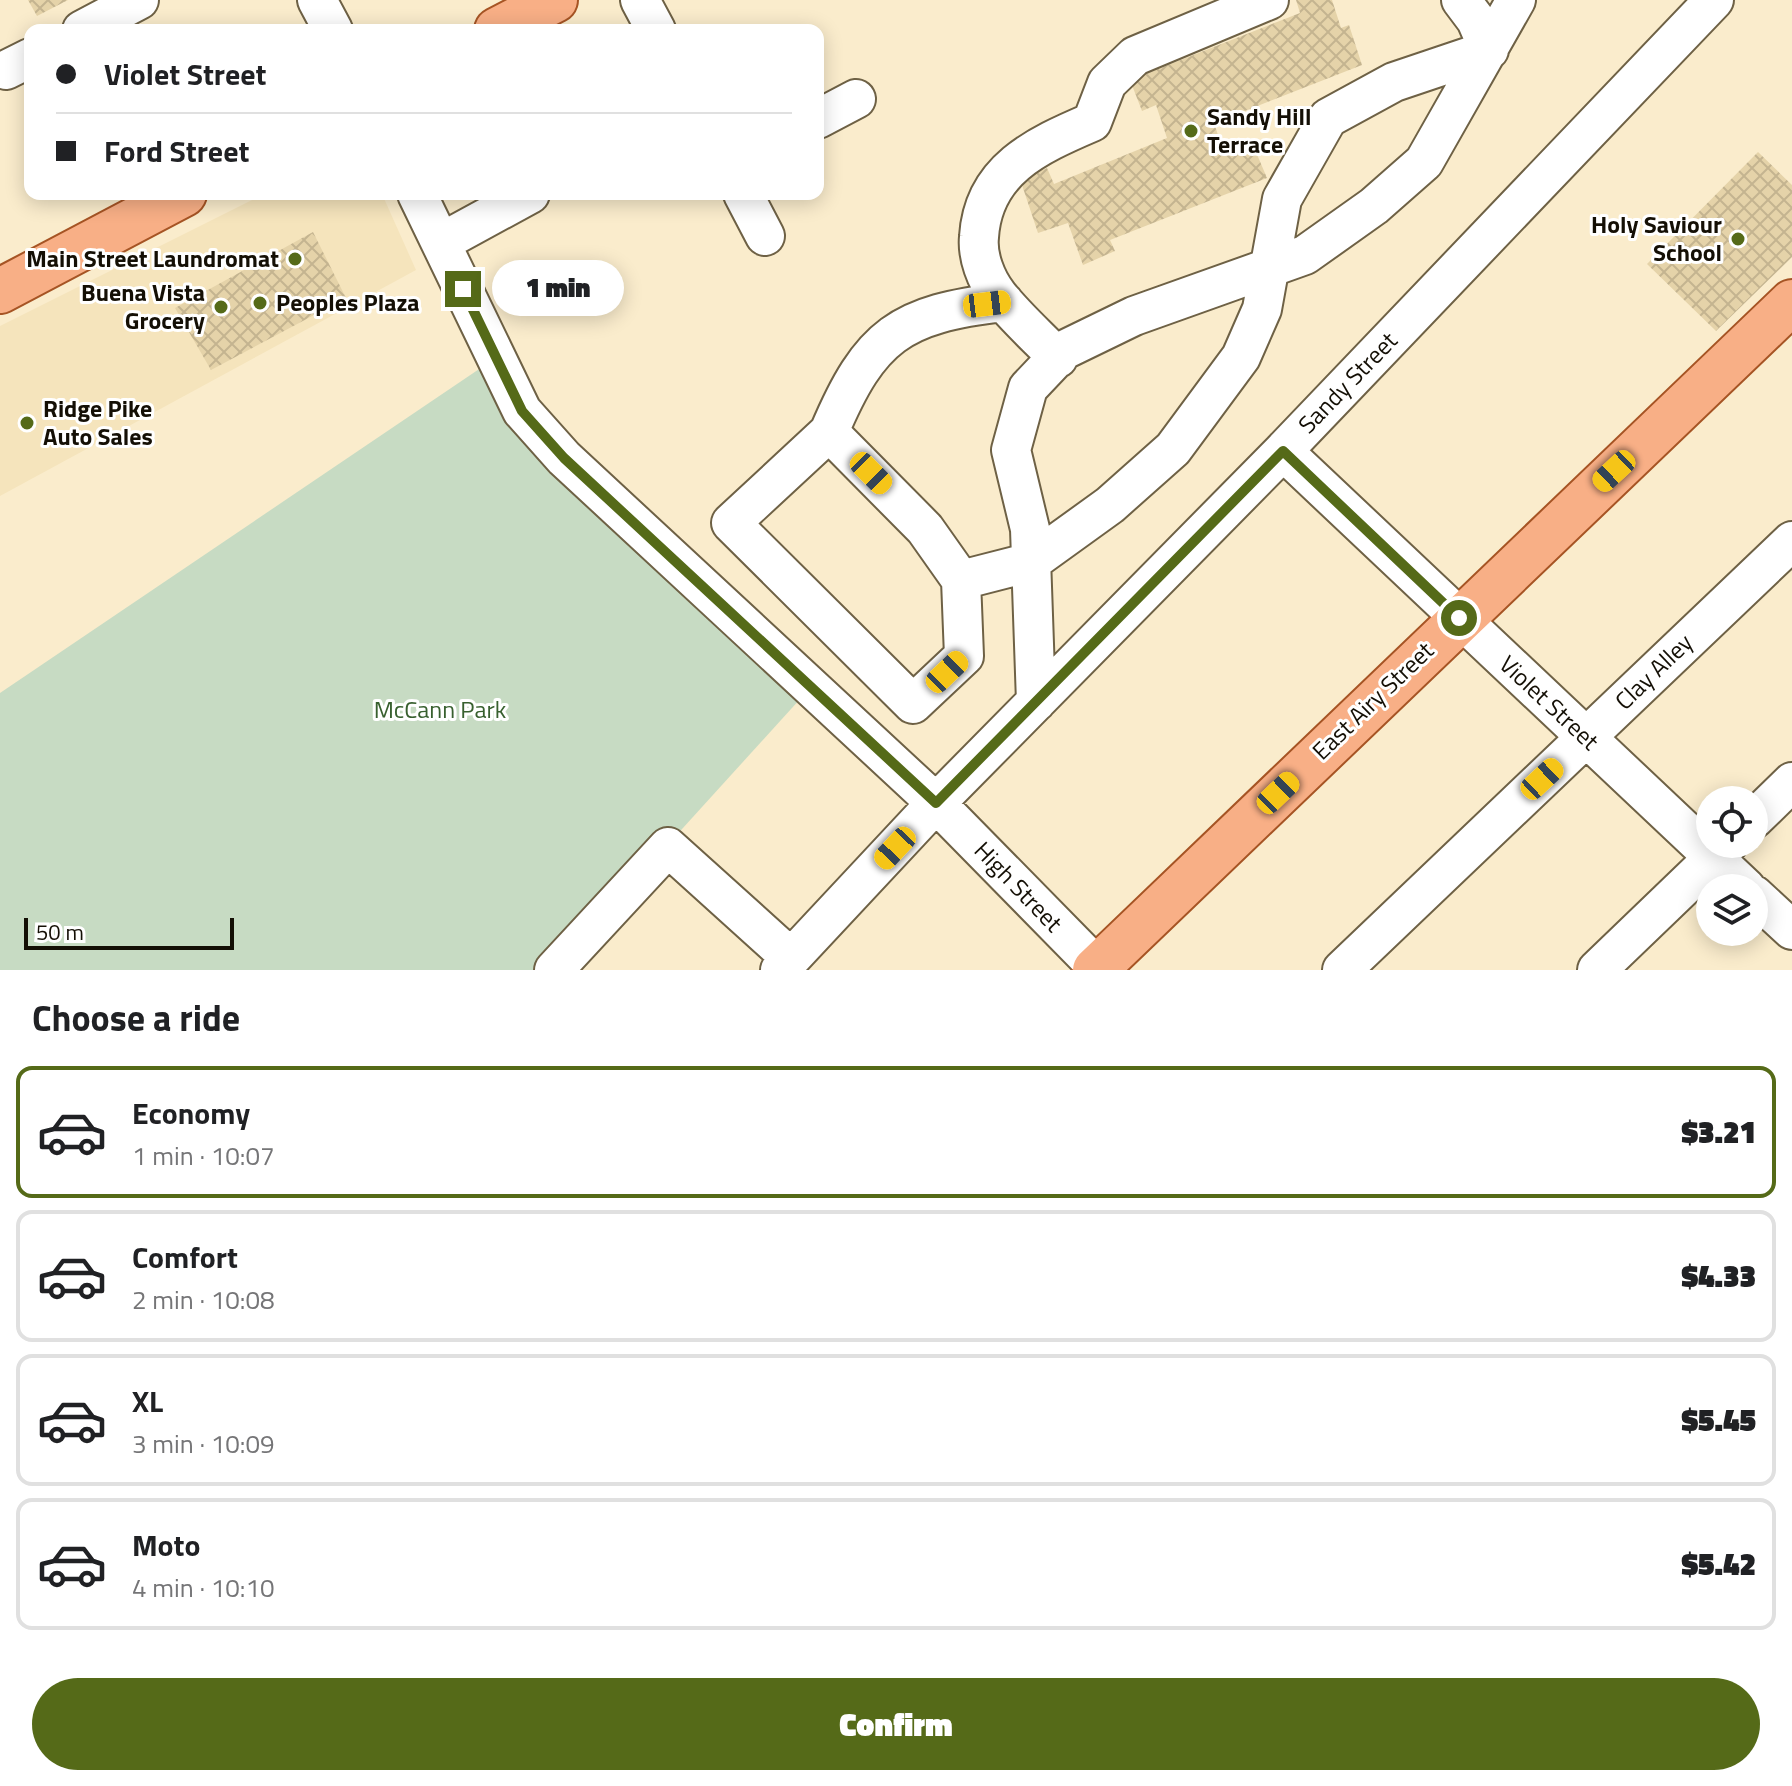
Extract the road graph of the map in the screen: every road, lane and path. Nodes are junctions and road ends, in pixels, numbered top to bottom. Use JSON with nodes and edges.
{"nodes":[{"id":1,"x":139,"y":0,"type":"edge"},
{"id":2,"x":317,"y":0,"type":"edge"},
{"id":3,"x":555,"y":0,"type":"edge"},
{"id":4,"x":640,"y":0,"type":"edge"},
{"id":5,"x":1269,"y":0,"type":"edge"},
{"id":6,"x":1461,"y":0,"type":"edge"},
{"id":7,"x":1516,"y":0,"type":"edge"},
{"id":8,"x":1714,"y":0,"type":"edge"},
{"id":9,"x":93,"y":24,"type":"edge"},
{"id":10,"x":330,"y":24,"type":"edge"},
{"id":11,"x":509,"y":24,"type":"edge"},
{"id":12,"x":653,"y":24,"type":"edge"},
{"id":13,"x":1489,"y":50,"type":"junction"},
{"id":14,"x":856,"y":99,"type":"dead end"},
{"id":15,"x":824,"y":116,"type":"edge"},
{"id":16,"x":173,"y":200,"type":"edge"},
{"id":17,"x":420,"y":200,"type":"edge"},
{"id":18,"x":519,"y":200,"type":"edge"},
{"id":19,"x":746,"y":200,"type":"edge"},
{"id":20,"x":765,"y":236,"type":"dead end"},
{"id":21,"x":442,"y":242,"type":"junction"},
{"id":22,"x":1271,"y":267,"type":"junction"},
{"id":23,"x":0,"y":291,"type":"edge"},
{"id":24,"x":1004,"y":302,"type":"junction"},
{"id":25,"x":1792,"y":302,"type":"edge"},
{"id":26,"x":1058,"y":358,"type":"junction"},
{"id":27,"x":829,"y":432,"type":"junction"},
{"id":28,"x":1283,"y":451,"type":"junction"},
{"id":29,"x":1792,"y":541,"type":"edge"},
{"id":30,"x":1031,"y":562,"type":"junction"},
{"id":31,"x":961,"y":580,"type":"junction"},
{"id":32,"x":1459,"y":618,"type":"junction"},
{"id":33,"x":1036,"y":702,"type":"junction"},
{"id":34,"x":1586,"y":737,"type":"junction"},
{"id":35,"x":1792,"y":782,"type":"edge"},
{"id":36,"x":936,"y":803,"type":"junction"},
{"id":37,"x":1768,"y":805,"type":"edge"},
{"id":38,"x":1696,"y":830,"type":"edge"},
{"id":39,"x":1714,"y":858,"type":"edge"},
{"id":40,"x":1768,"y":908,"type":"edge"},
{"id":41,"x":1792,"y":930,"type":"edge"},
{"id":42,"x":786,"y":964,"type":"edge"},
{"id":43,"x":1098,"y":969,"type":"edge"},
{"id":44,"x":554,"y":970,"type":"edge"},
{"id":45,"x":1342,"y":970,"type":"edge"},
{"id":46,"x":1597,"y":970,"type":"edge"}],
"edges":[{"from":1,"to":9,"type":"street"},
{"from":2,"to":10,"type":"street"},
{"from":3,"to":11,"type":"main road"},
{"from":4,"to":12,"type":"street"},
{"from":5,"to":24,"type":"street"},
{"from":6,"to":13,"type":"street"},
{"from":7,"to":13,"type":"street"},
{"from":8,"to":28,"type":"street","name":"Sandy Street"},
{"from":13,"to":22,"type":"street"},
{"from":13,"to":22,"type":"street"},
{"from":14,"to":15,"type":"street"},
{"from":16,"to":23,"type":"main road"},
{"from":17,"to":21,"type":"street","name":"High Street"},
{"from":18,"to":21,"type":"street"},
{"from":19,"to":20,"type":"street"},
{"from":21,"to":36,"type":"street","name":"High Street"},
{"from":22,"to":26,"type":"street"},
{"from":22,"to":30,"type":"street"},
{"from":24,"to":26,"type":"street"},
{"from":24,"to":27,"type":"street"},
{"from":25,"to":32,"type":"main road","name":"East Airy Street"},
{"from":26,"to":30,"type":"street"},
{"from":27,"to":31,"type":"street"},
{"from":27,"to":31,"type":"street"},
{"from":28,"to":32,"type":"street","name":"Violet Street"},
{"from":28,"to":33,"type":"street","name":"Sandy Street"},
{"from":29,"to":34,"type":"street","name":"Clay Alley"},
{"from":30,"to":31,"type":"street"},
{"from":30,"to":33,"type":"street"},
{"from":32,"to":34,"type":"street","name":"Violet Street"},
{"from":32,"to":43,"type":"main road","name":"East Airy Street"},
{"from":33,"to":36,"type":"street","name":"Sandy Street"},
{"from":34,"to":38,"type":"street","name":"Violet Street"},
{"from":34,"to":45,"type":"street","name":"Clay Alley"},
{"from":35,"to":37,"type":"street"},
{"from":36,"to":42,"type":"street","name":"Sandy Street"},
{"from":36,"to":43,"type":"street","name":"High Street"},
{"from":39,"to":46,"type":"street"},
{"from":40,"to":41,"type":"street"},
{"from":42,"to":44,"type":"street"}]}
